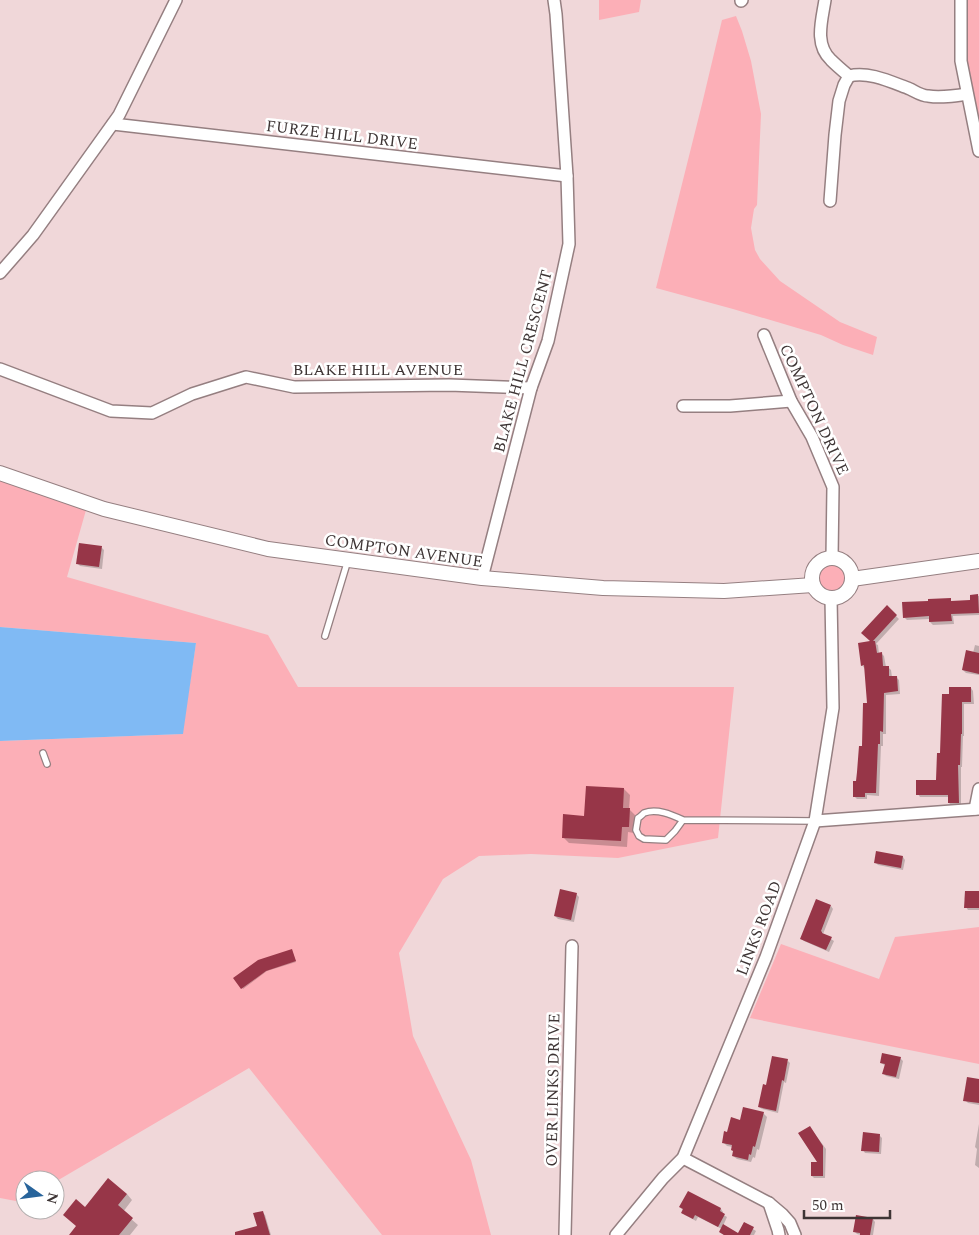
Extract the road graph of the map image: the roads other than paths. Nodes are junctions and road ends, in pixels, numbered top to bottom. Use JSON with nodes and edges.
{"nodes":[{"id":1,"x":176,"y":0,"type":"edge"},
{"id":2,"x":554,"y":0,"type":"edge"},
{"id":3,"x":825,"y":0,"type":"edge"},
{"id":4,"x":960,"y":0,"type":"edge"},
{"id":5,"x":849,"y":76,"type":"junction"},
{"id":6,"x":967,"y":94,"type":"junction"},
{"id":7,"x":113,"y":124,"type":"junction"},
{"id":8,"x":979,"y":151,"type":"edge"},
{"id":9,"x":568,"y":176,"type":"junction"},
{"id":10,"x":830,"y":201,"type":"dead end"},
{"id":11,"x":0,"y":273,"type":"edge"},
{"id":12,"x":764,"y":335,"type":"dead end"},
{"id":13,"x":0,"y":369,"type":"edge"},
{"id":14,"x":531,"y":388,"type":"junction"},
{"id":15,"x":791,"y":401,"type":"junction"},
{"id":16,"x":683,"y":406,"type":"dead end"},
{"id":17,"x":0,"y":473,"type":"edge"},
{"id":18,"x":832,"y":558,"type":"junction"},
{"id":19,"x":348,"y":560,"type":"junction"},
{"id":20,"x":979,"y":561,"type":"edge"},
{"id":21,"x":482,"y":578,"type":"junction"},
{"id":22,"x":852,"y":579,"type":"junction"},
{"id":23,"x":814,"y":585,"type":"junction"},
{"id":24,"x":831,"y":598,"type":"junction"},
{"id":25,"x":326,"y":636,"type":"dead end"},
{"id":26,"x":43,"y":754,"type":"dead end"},
{"id":27,"x":47,"y":764,"type":"dead end"},
{"id":28,"x":979,"y":789,"type":"edge"},
{"id":29,"x":977,"y":809,"type":"edge"},
{"id":30,"x":683,"y":820,"type":"junction"},
{"id":31,"x":815,"y":820,"type":"junction"},
{"id":32,"x":572,"y":946,"type":"dead end"},
{"id":33,"x":683,"y":1158,"type":"junction"},
{"id":34,"x":769,"y":1203,"type":"junction"},
{"id":35,"x":565,"y":1235,"type":"edge"},
{"id":36,"x":616,"y":1235,"type":"edge"},
{"id":37,"x":779,"y":1235,"type":"edge"},
{"id":38,"x":794,"y":1235,"type":"edge"}],
"edges":[{"from":1,"to":7,"type":"street"},
{"from":2,"to":9,"type":"street","name":"BLAKE HILL CRESCENT"},
{"from":3,"to":5,"type":"street"},
{"from":4,"to":6,"type":"street"},
{"from":5,"to":6,"type":"street"},
{"from":5,"to":10,"type":"street"},
{"from":6,"to":8,"type":"street"},
{"from":7,"to":9,"type":"street","name":"FURZE HILL DRIVE"},
{"from":7,"to":11,"type":"street"},
{"from":9,"to":14,"type":"street","name":"BLAKE HILL CRESCENT"},
{"from":12,"to":15,"type":"street","name":"COMPTON DRIVE"},
{"from":13,"to":14,"type":"street","name":"BLAKE HILL AVENUE"},
{"from":14,"to":21,"type":"street","name":"BLAKE HILL CRESCENT"},
{"from":15,"to":16,"type":"street"},
{"from":15,"to":18,"type":"street","name":"COMPTON DRIVE"},
{"from":17,"to":19,"type":"street","name":"COMPTON AVENUE"},
{"from":18,"to":22,"type":"street"},
{"from":18,"to":23,"type":"street"},
{"from":19,"to":21,"type":"street","name":"COMPTON AVENUE"},
{"from":19,"to":25,"type":"lane"},
{"from":20,"to":22,"type":"street"},
{"from":21,"to":23,"type":"street","name":"COMPTON AVENUE"},
{"from":22,"to":24,"type":"street"},
{"from":23,"to":24,"type":"street"},
{"from":24,"to":31,"type":"street","name":"LINKS ROAD"},
{"from":26,"to":27,"type":"lane"},
{"from":28,"to":29,"type":"street"},
{"from":29,"to":31,"type":"street"},
{"from":30,"to":30,"type":"lane"},
{"from":30,"to":31,"type":"lane"},
{"from":31,"to":33,"type":"street","name":"LINKS ROAD"},
{"from":32,"to":35,"type":"street","name":"OVER LINKS DRIVE"},
{"from":33,"to":34,"type":"street"},
{"from":33,"to":36,"type":"street","name":"LINKS ROAD"},
{"from":34,"to":37,"type":"street"},
{"from":34,"to":38,"type":"street"}]}
